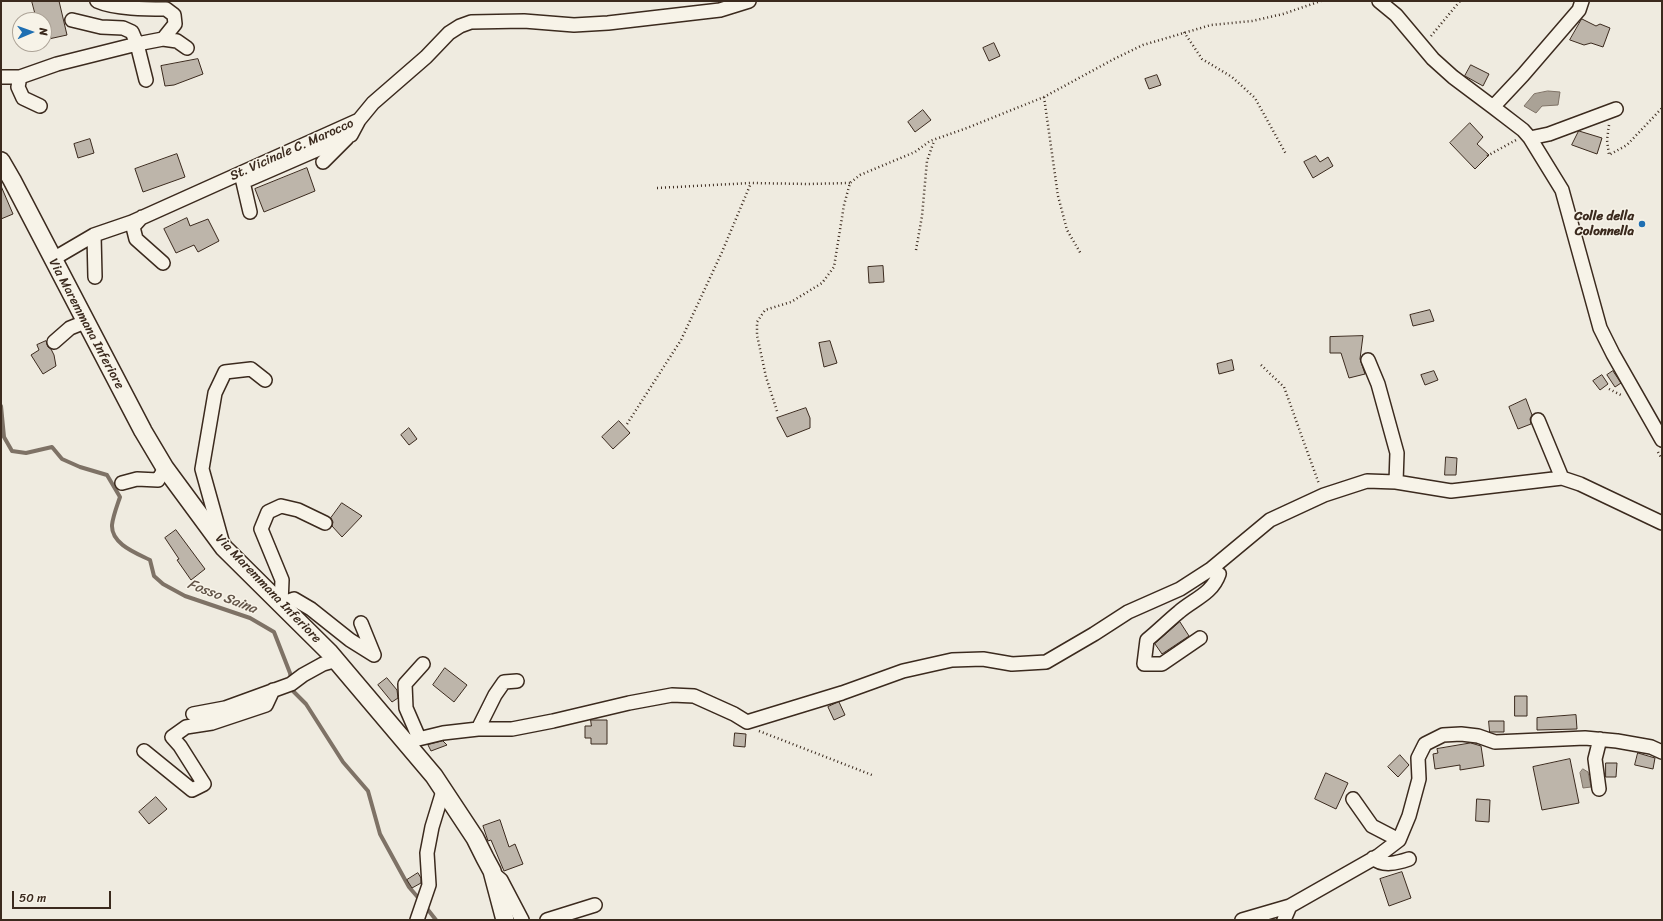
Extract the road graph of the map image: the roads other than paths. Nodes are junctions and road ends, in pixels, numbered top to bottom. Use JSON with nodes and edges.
{"nodes":[{"id":1,"x":98,"y":1,"type":"edge"},
{"id":2,"x":749,"y":1,"type":"edge"},
{"id":3,"x":1379,"y":1,"type":"edge"},
{"id":4,"x":1582,"y":1,"type":"edge"},
{"id":5,"x":72,"y":20,"type":"dead end"},
{"id":6,"x":163,"y":39,"type":"junction"},
{"id":7,"x":137,"y":44,"type":"junction"},
{"id":8,"x":187,"y":48,"type":"dead end"},
{"id":9,"x":1,"y":77,"type":"edge"},
{"id":10,"x":20,"y":77,"type":"junction"},
{"id":11,"x":146,"y":80,"type":"dead end"},
{"id":12,"x":40,"y":106,"type":"dead end"},
{"id":13,"x":1493,"y":107,"type":"junction"},
{"id":14,"x":1614,"y":110,"type":"road end"},
{"id":15,"x":359,"y":120,"type":"junction"},
{"id":16,"x":350,"y":135,"type":"junction"},
{"id":17,"x":1528,"y":136,"type":"junction"},
{"id":18,"x":1,"y":161,"type":"edge"},
{"id":19,"x":323,"y":162,"type":"dead end"},
{"id":20,"x":7,"y":183,"type":"edge"},
{"id":21,"x":250,"y":212,"type":"dead end"},
{"id":22,"x":142,"y":217,"type":"junction"},
{"id":23,"x":94,"y":235,"type":"junction"},
{"id":24,"x":53,"y":259,"type":"junction"},
{"id":25,"x":163,"y":263,"type":"dead end"},
{"id":26,"x":95,"y":277,"type":"dead end"},
{"id":27,"x":85,"y":322,"type":"junction"},
{"id":28,"x":54,"y":342,"type":"dead end"},
{"id":29,"x":1368,"y":360,"type":"dead end"},
{"id":30,"x":265,"y":380,"type":"dead end"},
{"id":31,"x":1538,"y":420,"type":"dead end"},
{"id":32,"x":1662,"y":440,"type":"edge"},
{"id":33,"x":165,"y":468,"type":"junction"},
{"id":34,"x":1562,"y":478,"type":"junction"},
{"id":35,"x":1396,"y":482,"type":"junction"},
{"id":36,"x":122,"y":483,"type":"dead end"},
{"id":37,"x":325,"y":523,"type":"dead end"},
{"id":38,"x":1662,"y":523,"type":"edge"},
{"id":39,"x":224,"y":548,"type":"junction"},
{"id":40,"x":1211,"y":569,"type":"junction"},
{"id":41,"x":281,"y":604,"type":"junction"},
{"id":42,"x":361,"y":623,"type":"dead end"},
{"id":43,"x":1200,"y":638,"type":"dead end"},
{"id":44,"x":337,"y":660,"type":"junction"},
{"id":45,"x":423,"y":664,"type":"dead end"},
{"id":46,"x":517,"y":681,"type":"dead end"},
{"id":47,"x":273,"y":690,"type":"junction"},
{"id":48,"x":193,"y":714,"type":"dead end"},
{"id":49,"x":478,"y":728,"type":"junction"},
{"id":50,"x":1600,"y":739,"type":"junction"},
{"id":51,"x":413,"y":740,"type":"junction"},
{"id":52,"x":144,"y":751,"type":"dead end"},
{"id":53,"x":1662,"y":752,"type":"edge"},
{"id":54,"x":1598,"y":789,"type":"dead end"},
{"id":55,"x":443,"y":791,"type":"junction"},
{"id":56,"x":1353,"y":799,"type":"dead end"},
{"id":57,"x":1399,"y":840,"type":"junction"},
{"id":58,"x":1373,"y":858,"type":"junction"},
{"id":59,"x":1409,"y":859,"type":"dead end"},
{"id":60,"x":492,"y":871,"type":"junction"},
{"id":61,"x":595,"y":905,"type":"dead end"},
{"id":62,"x":1290,"y":906,"type":"junction"},
{"id":63,"x":417,"y":920,"type":"edge"},
{"id":64,"x":505,"y":920,"type":"edge"},
{"id":65,"x":522,"y":920,"type":"edge"},
{"id":66,"x":547,"y":920,"type":"edge"},
{"id":67,"x":1242,"y":920,"type":"edge"},
{"id":68,"x":1284,"y":920,"type":"edge"}],
"edges":[{"from":1,"to":6,"type":"street"},
{"from":2,"to":15,"type":"street","name":"St. Vicinale C. Marocco"},
{"from":3,"to":13,"type":"street"},
{"from":4,"to":13,"type":"street"},
{"from":5,"to":7,"type":"street"},
{"from":6,"to":7,"type":"street"},
{"from":6,"to":8,"type":"street"},
{"from":7,"to":10,"type":"street"},
{"from":7,"to":11,"type":"street"},
{"from":9,"to":10,"type":"street"},
{"from":10,"to":12,"type":"street"},
{"from":13,"to":17,"type":"street"},
{"from":14,"to":17,"type":"street"},
{"from":15,"to":16,"type":"street"},
{"from":15,"to":22,"type":"street","name":"St. Vicinale C. Marocco"},
{"from":16,"to":19,"type":"street"},
{"from":16,"to":21,"type":"street"},
{"from":17,"to":32,"type":"street"},
{"from":18,"to":20,"type":"main road","name":"Via Maremmana Inferiore"},
{"from":20,"to":24,"type":"main road","name":"Via Maremmana Inferiore"},
{"from":22,"to":23,"type":"street","name":"St. Vicinale C. Marocco"},
{"from":22,"to":25,"type":"street"},
{"from":23,"to":24,"type":"street","name":"St. Vicinale C. Marocco"},
{"from":23,"to":26,"type":"street"},
{"from":24,"to":27,"type":"main road","name":"Via Maremmana Inferiore"},
{"from":27,"to":28,"type":"street"},
{"from":27,"to":33,"type":"main road","name":"Via Maremmana Inferiore"},
{"from":29,"to":35,"type":"street"},
{"from":30,"to":39,"type":"street"},
{"from":31,"to":34,"type":"street"},
{"from":33,"to":36,"type":"street"},
{"from":33,"to":39,"type":"main road","name":"Via Maremmana Inferiore"},
{"from":34,"to":35,"type":"street"},
{"from":34,"to":38,"type":"street"},
{"from":35,"to":40,"type":"street"},
{"from":37,"to":41,"type":"street"},
{"from":39,"to":41,"type":"main road","name":"Via Maremmana Inferiore"},
{"from":40,"to":43,"type":"street"},
{"from":40,"to":49,"type":"street"},
{"from":41,"to":42,"type":"street"},
{"from":41,"to":44,"type":"main road","name":"Via Maremmana Inferiore"},
{"from":44,"to":47,"type":"street"},
{"from":44,"to":51,"type":"main road","name":"Via Maremmana Inferiore"},
{"from":45,"to":51,"type":"street"},
{"from":46,"to":49,"type":"street"},
{"from":47,"to":48,"type":"street"},
{"from":47,"to":52,"type":"street"},
{"from":49,"to":51,"type":"street"},
{"from":50,"to":53,"type":"street"},
{"from":50,"to":54,"type":"street"},
{"from":50,"to":57,"type":"street"},
{"from":51,"to":55,"type":"main road","name":"Via Maremmana Inferiore"},
{"from":55,"to":60,"type":"main road","name":"Via Maremmana Inferiore"},
{"from":55,"to":63,"type":"street"},
{"from":56,"to":57,"type":"street"},
{"from":57,"to":58,"type":"street"},
{"from":58,"to":59,"type":"street"},
{"from":58,"to":62,"type":"street"},
{"from":60,"to":64,"type":"main road","name":"Via Maremmana Inferiore"},
{"from":60,"to":65,"type":"street"},
{"from":61,"to":66,"type":"street"},
{"from":62,"to":67,"type":"street"},
{"from":62,"to":68,"type":"street"}]}
